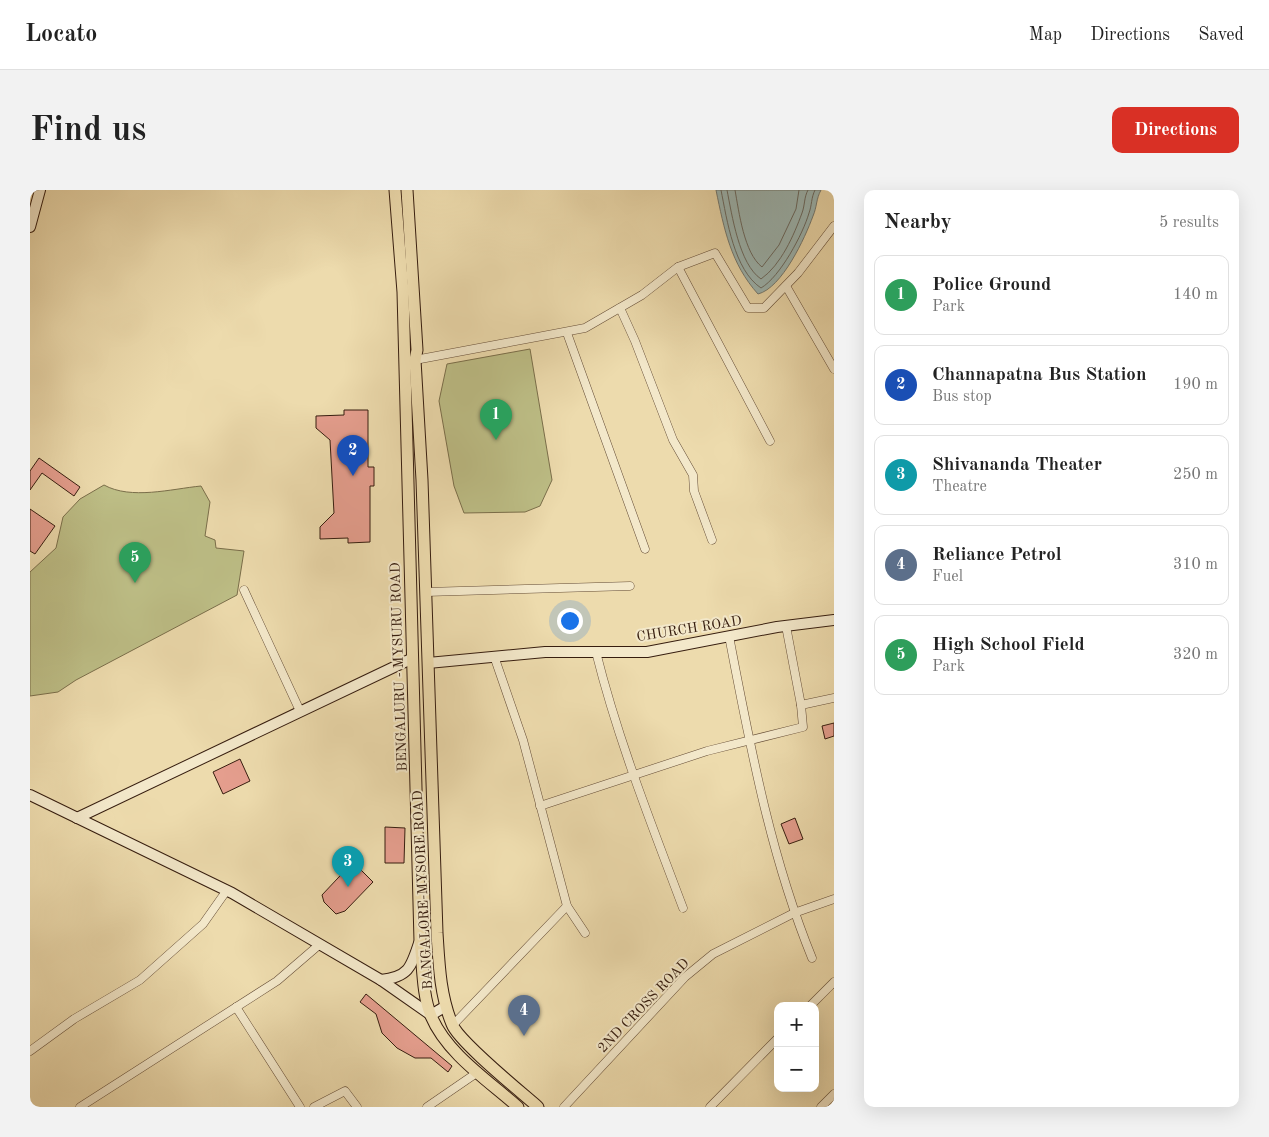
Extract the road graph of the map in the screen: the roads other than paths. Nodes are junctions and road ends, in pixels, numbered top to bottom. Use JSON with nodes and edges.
{"nodes":[{"id":1,"x":40,"y":190,"type":"edge"},
{"id":2,"x":395,"y":190,"type":"edge"},
{"id":3,"x":408,"y":190,"type":"edge"},
{"id":4,"x":30,"y":227,"type":"edge"},
{"id":5,"x":833,"y":231,"type":"edge"},
{"id":6,"x":678,"y":268,"type":"junction"},
{"id":7,"x":786,"y":286,"type":"junction"},
{"id":8,"x":620,"y":308,"type":"junction"},
{"id":9,"x":567,"y":333,"type":"junction"},
{"id":10,"x":415,"y":360,"type":"junction"},
{"id":11,"x":834,"y":369,"type":"edge"},
{"id":12,"x":418,"y":387,"type":"junction"},
{"id":13,"x":406,"y":388,"type":"junction"},
{"id":14,"x":770,"y":441,"type":"dead end"},
{"id":15,"x":712,"y":540,"type":"dead end"},
{"id":16,"x":645,"y":549,"type":"dead end"},
{"id":17,"x":424,"y":554,"type":"junction"},
{"id":18,"x":410,"y":555,"type":"junction"},
{"id":19,"x":630,"y":586,"type":"dead end"},
{"id":20,"x":244,"y":590,"type":"dead end"},
{"id":21,"x":426,"y":592,"type":"junction"},
{"id":22,"x":834,"y":620,"type":"edge"},
{"id":23,"x":786,"y":626,"type":"junction"},
{"id":24,"x":730,"y":636,"type":"junction"},
{"id":25,"x":596,"y":652,"type":"junction"},
{"id":26,"x":494,"y":656,"type":"junction"},
{"id":27,"x":413,"y":658,"type":"junction"},
{"id":28,"x":428,"y":663,"type":"junction"},
{"id":29,"x":834,"y":698,"type":"edge"},
{"id":30,"x":801,"y":705,"type":"junction"},
{"id":31,"x":300,"y":711,"type":"junction"},
{"id":32,"x":749,"y":739,"type":"junction"},
{"id":33,"x":632,"y":774,"type":"junction"},
{"id":34,"x":30,"y":795,"type":"edge"},
{"id":35,"x":540,"y":806,"type":"junction"},
{"id":36,"x":77,"y":818,"type":"junction"},
{"id":37,"x":227,"y":890,"type":"junction"},
{"id":38,"x":834,"y":899,"type":"edge"},
{"id":39,"x":567,"y":906,"type":"junction"},
{"id":40,"x":683,"y":908,"type":"dead end"},
{"id":41,"x":794,"y":913,"type":"junction"},
{"id":42,"x":585,"y":933,"type":"dead end"},
{"id":43,"x":420,"y":941,"type":"junction"},
{"id":44,"x":320,"y":944,"type":"junction"},
{"id":45,"x":812,"y":958,"type":"dead end"},
{"id":46,"x":381,"y":980,"type":"junction"},
{"id":47,"x":834,"y":982,"type":"edge"},
{"id":48,"x":814,"y":1002,"type":"edge"},
{"id":49,"x":446,"y":1006,"type":"junction"},
{"id":50,"x":236,"y":1007,"type":"junction"},
{"id":51,"x":431,"y":1016,"type":"junction"},
{"id":52,"x":452,"y":1026,"type":"junction"},
{"id":53,"x":438,"y":1029,"type":"junction"},
{"id":54,"x":774,"y":1042,"type":"edge"},
{"id":55,"x":30,"y":1051,"type":"edge"},
{"id":56,"x":478,"y":1072,"type":"junction"},
{"id":57,"x":834,"y":1094,"type":"edge"},
{"id":58,"x":80,"y":1107,"type":"edge"},
{"id":59,"x":300,"y":1107,"type":"edge"},
{"id":60,"x":314,"y":1107,"type":"edge"},
{"id":61,"x":357,"y":1107,"type":"edge"},
{"id":62,"x":428,"y":1107,"type":"edge"},
{"id":63,"x":518,"y":1107,"type":"edge"},
{"id":64,"x":538,"y":1107,"type":"edge"},
{"id":65,"x":564,"y":1107,"type":"edge"},
{"id":66,"x":710,"y":1107,"type":"edge"},
{"id":67,"x":821,"y":1107,"type":"edge"}],
"edges":[{"from":1,"to":4,"type":"street"},
{"from":2,"to":13,"type":"main road","name":"BENGALURU - MYSURU ROAD"},
{"from":3,"to":10,"type":"main road"},
{"from":5,"to":7,"type":"street"},
{"from":6,"to":7,"type":"street"},
{"from":6,"to":8,"type":"street"},
{"from":6,"to":14,"type":"street"},
{"from":7,"to":11,"type":"street"},
{"from":8,"to":9,"type":"street"},
{"from":8,"to":15,"type":"street"},
{"from":9,"to":10,"type":"street"},
{"from":9,"to":16,"type":"street"},
{"from":10,"to":12,"type":"main road"},
{"from":12,"to":13,"type":"street"},
{"from":12,"to":17,"type":"main road"},
{"from":13,"to":18,"type":"main road","name":"BENGALURU - MYSURU ROAD"},
{"from":17,"to":18,"type":"street"},
{"from":17,"to":21,"type":"main road"},
{"from":18,"to":27,"type":"main road","name":"BENGALURU - MYSURU ROAD"},
{"from":19,"to":21,"type":"street"},
{"from":20,"to":31,"type":"street"},
{"from":21,"to":28,"type":"main road"},
{"from":22,"to":23,"type":"street","name":"CHURCH ROAD"},
{"from":23,"to":24,"type":"street","name":"CHURCH ROAD"},
{"from":23,"to":30,"type":"street"},
{"from":24,"to":25,"type":"street","name":"CHURCH ROAD"},
{"from":24,"to":32,"type":"street"},
{"from":25,"to":26,"type":"street","name":"CHURCH ROAD"},
{"from":25,"to":33,"type":"street"},
{"from":26,"to":28,"type":"street","name":"CHURCH ROAD"},
{"from":26,"to":35,"type":"street"},
{"from":27,"to":31,"type":"street"},
{"from":27,"to":43,"type":"main road","name":"BENGALURU - MYSURU ROAD"},
{"from":28,"to":49,"type":"main road","name":"BANGALORE-MYSORE ROAD"},
{"from":29,"to":30,"type":"street"},
{"from":30,"to":32,"type":"street"},
{"from":31,"to":36,"type":"street"},
{"from":32,"to":33,"type":"street"},
{"from":32,"to":41,"type":"street"},
{"from":33,"to":35,"type":"street"},
{"from":33,"to":40,"type":"street"},
{"from":34,"to":36,"type":"street"},
{"from":35,"to":39,"type":"street"},
{"from":36,"to":37,"type":"street"},
{"from":37,"to":44,"type":"street"},
{"from":37,"to":55,"type":"street"},
{"from":38,"to":41,"type":"street","name":"2ND CROSS ROAD"},
{"from":39,"to":42,"type":"street"},
{"from":39,"to":52,"type":"street"},
{"from":41,"to":45,"type":"street"},
{"from":41,"to":65,"type":"street","name":"2ND CROSS ROAD"},
{"from":43,"to":46,"type":"street"},
{"from":43,"to":51,"type":"main road","name":"BENGALURU - MYSURU ROAD"},
{"from":44,"to":46,"type":"street"},
{"from":44,"to":50,"type":"street"},
{"from":46,"to":51,"type":"street"},
{"from":47,"to":48,"type":"street"},
{"from":49,"to":51,"type":"street"},
{"from":49,"to":52,"type":"main road","name":"BANGALORE-MYSORE ROAD"},
{"from":50,"to":58,"type":"street"},
{"from":50,"to":59,"type":"street"},
{"from":51,"to":53,"type":"main road","name":"BENGALURU - MYSURU ROAD"},
{"from":52,"to":53,"type":"street"},
{"from":52,"to":64,"type":"main road","name":"BANGALORE-MYSORE ROAD"},
{"from":53,"to":56,"type":"main road","name":"BENGALURU - MYSURU ROAD"},
{"from":54,"to":66,"type":"street"},
{"from":56,"to":62,"type":"street"},
{"from":56,"to":63,"type":"main road","name":"BENGALURU - MYSURU ROAD"},
{"from":57,"to":67,"type":"street"},
{"from":60,"to":61,"type":"street"}]}
